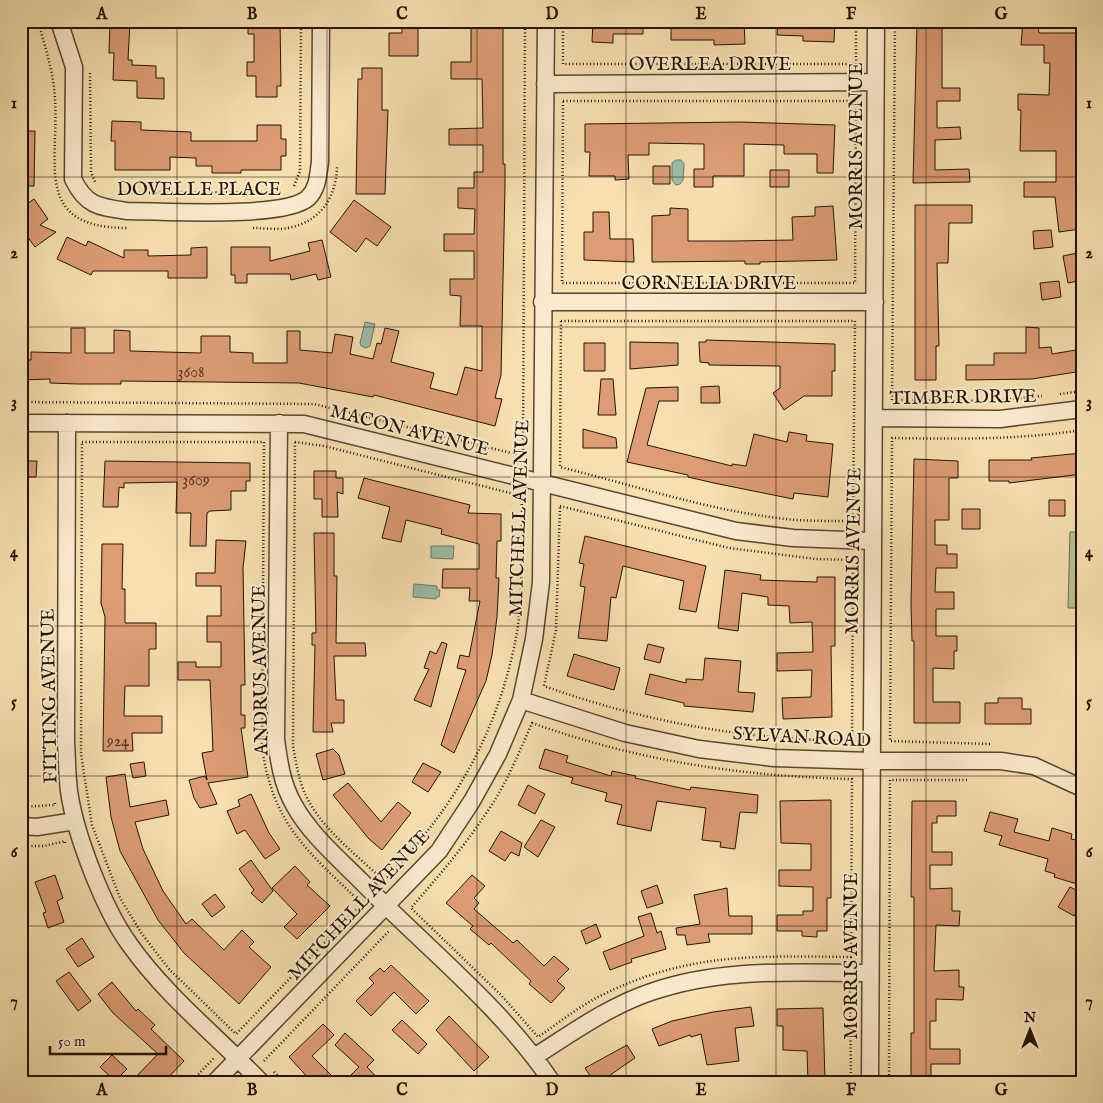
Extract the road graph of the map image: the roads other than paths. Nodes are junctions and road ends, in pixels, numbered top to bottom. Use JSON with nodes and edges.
{"nodes":[{"id":1,"x":59,"y":21,"type":"edge"},
{"id":2,"x":321,"y":21,"type":"edge"},
{"id":3,"x":546,"y":21,"type":"edge"},
{"id":4,"x":876,"y":21,"type":"edge"},
{"id":5,"x":875,"y":82,"type":"junction"},
{"id":6,"x":545,"y":84,"type":"junction"},
{"id":7,"x":542,"y":302,"type":"junction"},
{"id":8,"x":875,"y":302,"type":"junction"},
{"id":9,"x":1082,"y":409,"type":"edge"},
{"id":10,"x":874,"y":418,"type":"junction"},
{"id":11,"x":21,"y":423,"type":"edge"},
{"id":12,"x":279,"y":423,"type":"junction"},
{"id":13,"x":67,"y":424,"type":"junction"},
{"id":14,"x":540,"y":481,"type":"junction"},
{"id":15,"x":872,"y":542,"type":"junction"},
{"id":16,"x":521,"y":700,"type":"junction"},
{"id":17,"x":871,"y":761,"type":"junction"},
{"id":18,"x":1082,"y":788,"type":"edge"},
{"id":19,"x":75,"y":821,"type":"junction"},
{"id":20,"x":21,"y":826,"type":"edge"},
{"id":21,"x":386,"y":907,"type":"junction"},
{"id":22,"x":870,"y":973,"type":"junction"},
{"id":23,"x":534,"y":1057,"type":"junction"},
{"id":24,"x":238,"y":1058,"type":"junction"},
{"id":25,"x":215,"y":1082,"type":"edge"},
{"id":26,"x":262,"y":1082,"type":"edge"},
{"id":27,"x":552,"y":1082,"type":"edge"},
{"id":28,"x":870,"y":1082,"type":"edge"}],
"edges":[{"from":1,"to":2,"type":"street","name":"DOVELLE PLACE"},
{"from":3,"to":6,"type":"street","name":"MITCHELL AVENUE"},
{"from":4,"to":5,"type":"street","name":"MORRIS AVENUE"},
{"from":5,"to":6,"type":"street","name":"OVERLEA DRIVE"},
{"from":5,"to":8,"type":"street","name":"MORRIS AVENUE"},
{"from":6,"to":7,"type":"street","name":"MITCHELL AVENUE"},
{"from":7,"to":8,"type":"street","name":"CORNELIA DRIVE"},
{"from":7,"to":14,"type":"street","name":"MITCHELL AVENUE"},
{"from":8,"to":10,"type":"street","name":"MORRIS AVENUE"},
{"from":9,"to":10,"type":"street","name":"TIMBER DRIVE"},
{"from":10,"to":15,"type":"street","name":"MORRIS AVENUE"},
{"from":11,"to":13,"type":"street","name":"MACON AVENUE"},
{"from":12,"to":13,"type":"street","name":"MACON AVENUE"},
{"from":12,"to":14,"type":"street","name":"MACON AVENUE"},
{"from":12,"to":21,"type":"street","name":"ANDRUS AVENUE"},
{"from":13,"to":19,"type":"street","name":"FITTING AVENUE"},
{"from":14,"to":15,"type":"street","name":"MACON AVENUE"},
{"from":14,"to":16,"type":"street","name":"MITCHELL AVENUE"},
{"from":15,"to":17,"type":"street","name":"MORRIS AVENUE"},
{"from":16,"to":17,"type":"street","name":"SYLVAN ROAD"},
{"from":16,"to":21,"type":"street","name":"MITCHELL AVENUE"},
{"from":17,"to":18,"type":"street","name":"SYLVAN ROAD"},
{"from":17,"to":22,"type":"street","name":"MORRIS AVENUE"},
{"from":19,"to":20,"type":"street"},
{"from":19,"to":24,"type":"street","name":"FITTING AVENUE"},
{"from":21,"to":23,"type":"street","name":"ANDRUS AVENUE"},
{"from":21,"to":24,"type":"street","name":"MITCHELL AVENUE"},
{"from":22,"to":23,"type":"street"},
{"from":22,"to":28,"type":"street","name":"MORRIS AVENUE"},
{"from":23,"to":27,"type":"street","name":"ANDRUS AVENUE"},
{"from":24,"to":25,"type":"street","name":"MITCHELL AVENUE"},
{"from":24,"to":26,"type":"street","name":"FITTING AVENUE"}]}
